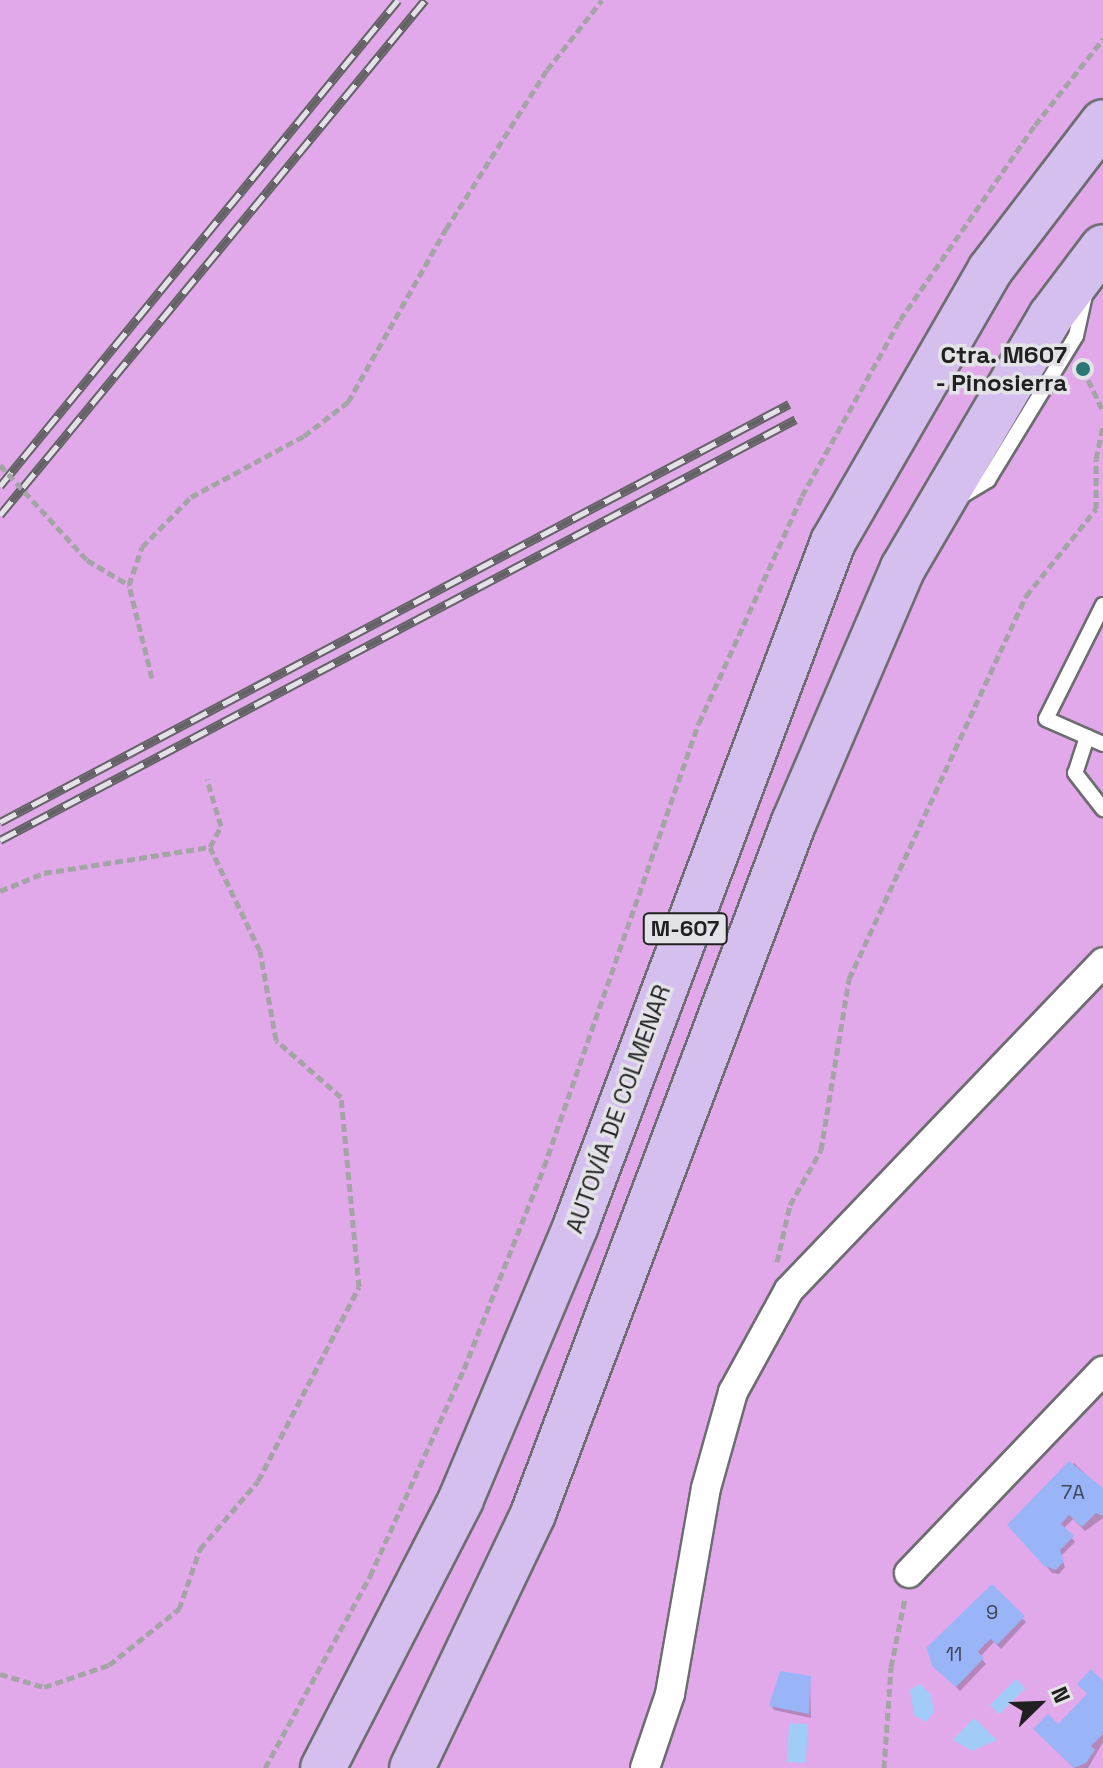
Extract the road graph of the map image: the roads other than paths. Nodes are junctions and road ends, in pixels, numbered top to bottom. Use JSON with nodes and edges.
{"nodes":[{"id":1,"x":1103,"y":122,"type":"edge"},
{"id":2,"x":1097,"y":255,"type":"edge"},
{"id":3,"x":1103,"y":605,"type":"edge"},
{"id":4,"x":1097,"y":631,"type":"edge"},
{"id":5,"x":1103,"y":726,"type":"edge"},
{"id":6,"x":1096,"y":741,"type":"edge"},
{"id":7,"x":1103,"y":809,"type":"edge"},
{"id":8,"x":1103,"y":962,"type":"edge"},
{"id":9,"x":1103,"y":1371,"type":"edge"},
{"id":10,"x":909,"y":1573,"type":"road end"},
{"id":11,"x":323,"y":1768,"type":"edge"},
{"id":12,"x":412,"y":1768,"type":"edge"},
{"id":13,"x":645,"y":1768,"type":"edge"}],
"edges":[{"from":1,"to":11,"type":"highway","name":"AUTOVÍA DE COLMENAR","number":"M-607"},
{"from":2,"to":12,"type":"highway","number":"M-607"},
{"from":3,"to":4,"type":"lane"},
{"from":4,"to":6,"type":"lane"},
{"from":5,"to":6,"type":"lane"},
{"from":6,"to":7,"type":"lane"},
{"from":8,"to":13,"type":"street"},
{"from":9,"to":10,"type":"street"}]}
